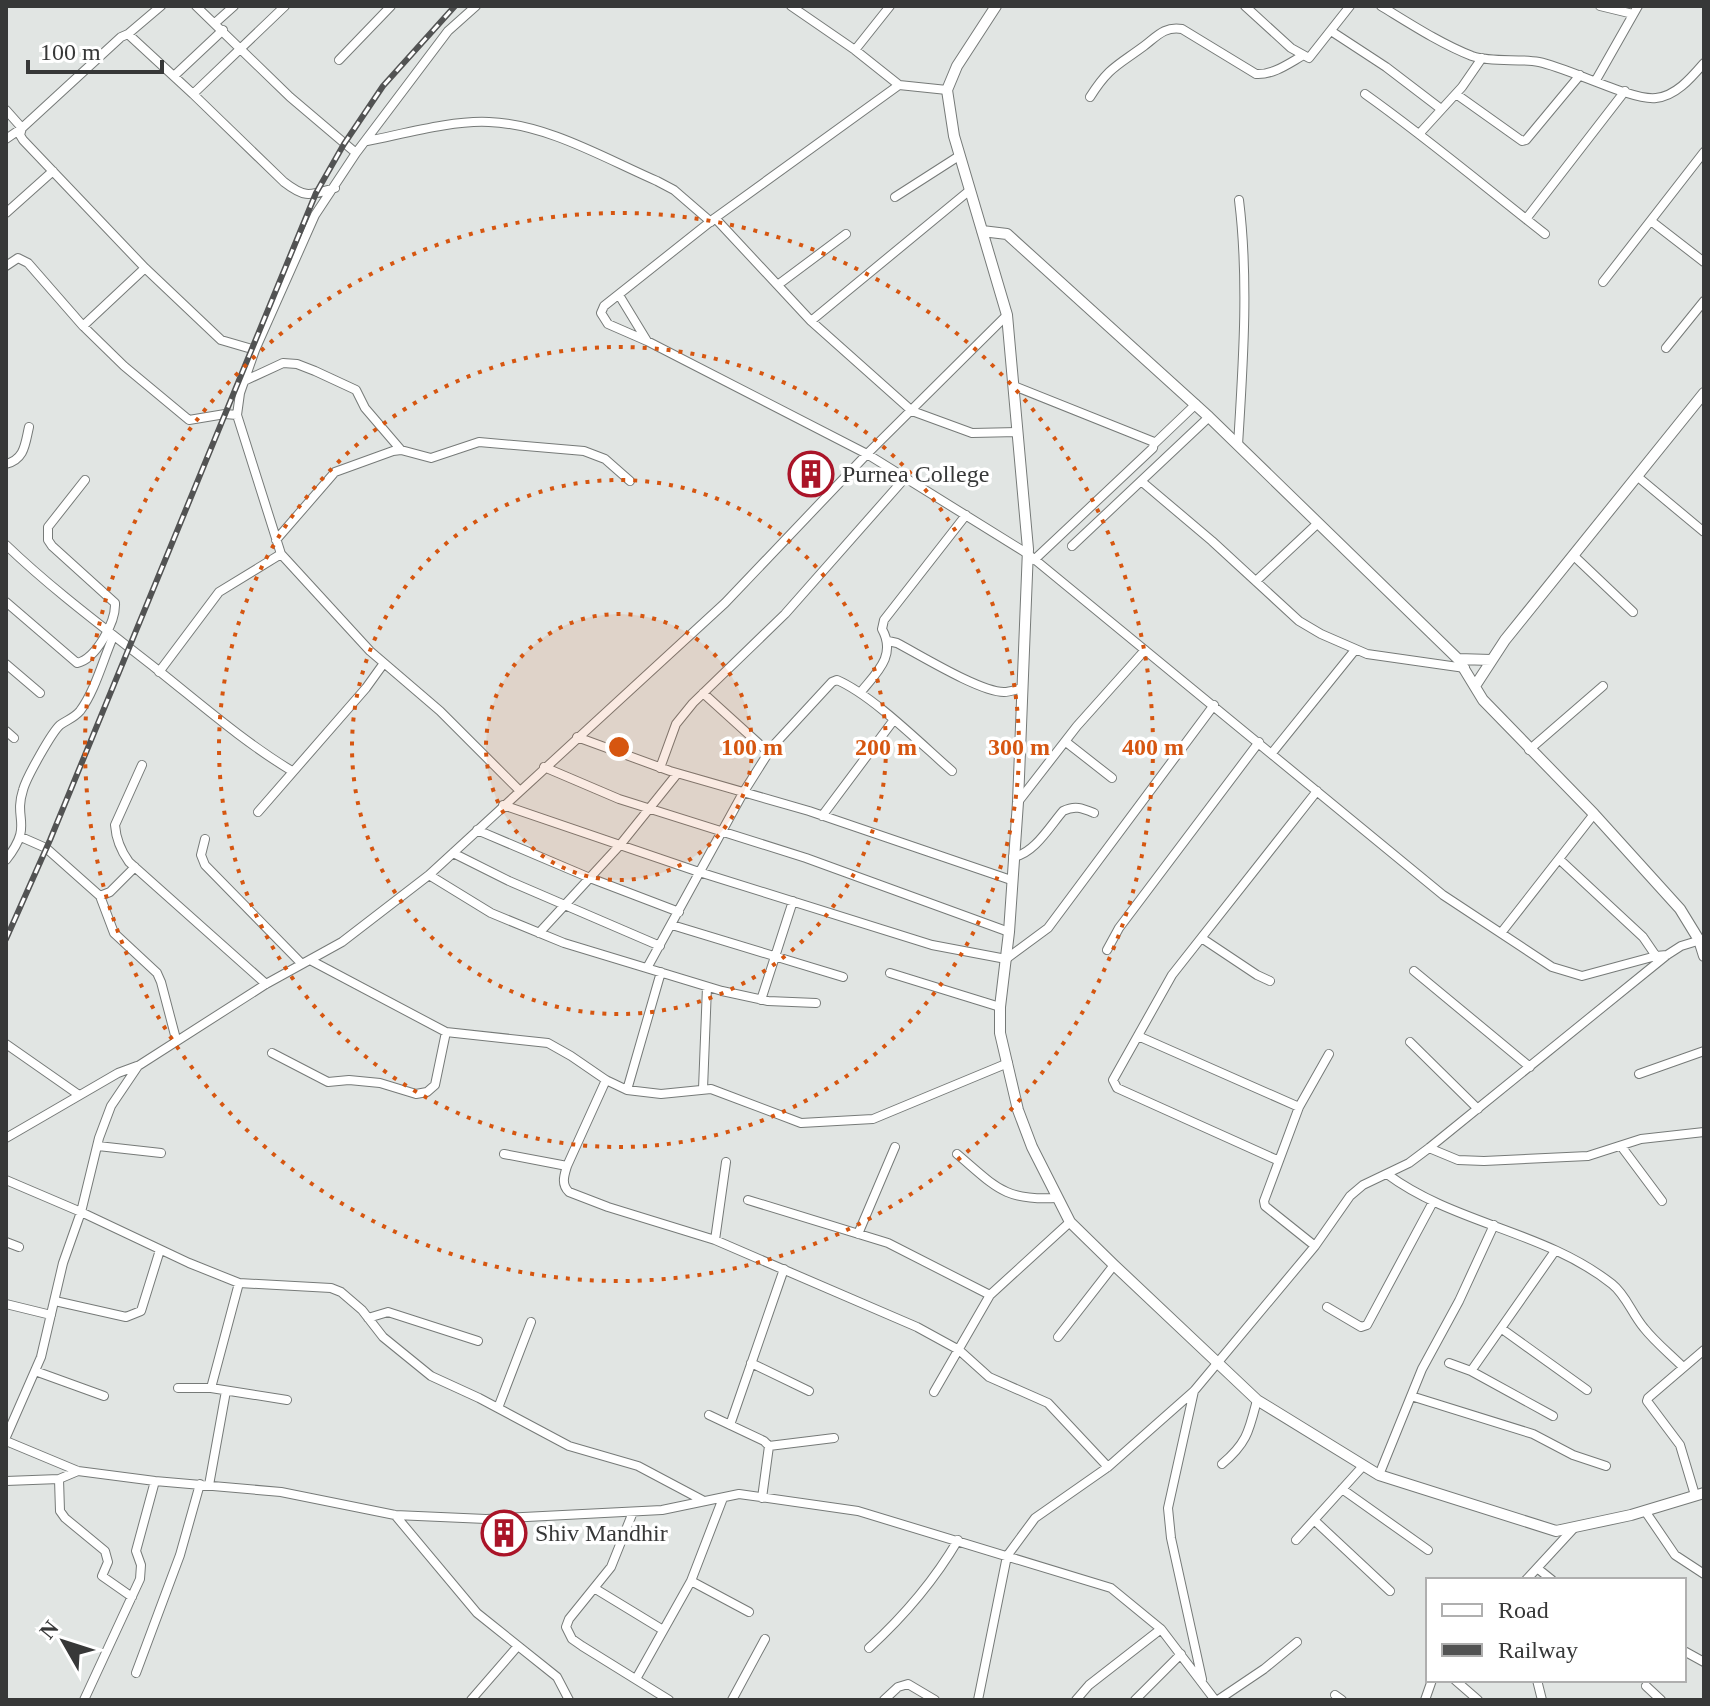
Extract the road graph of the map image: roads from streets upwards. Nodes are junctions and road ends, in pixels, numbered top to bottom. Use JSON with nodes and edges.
{"nodes":[{"id":1,"x":161,"y":6,"type":"edge"},
{"id":2,"x":196,"y":6,"type":"edge"},
{"id":3,"x":234,"y":6,"type":"edge"},
{"id":4,"x":285,"y":6,"type":"edge"},
{"id":5,"x":391,"y":6,"type":"edge"},
{"id":6,"x":476,"y":6,"type":"edge"},
{"id":7,"x":791,"y":6,"type":"edge"},
{"id":8,"x":890,"y":6,"type":"edge"},
{"id":9,"x":996,"y":6,"type":"edge"},
{"id":10,"x":1245,"y":6,"type":"edge"},
{"id":11,"x":1350,"y":6,"type":"edge"},
{"id":12,"x":1381,"y":6,"type":"edge"},
{"id":13,"x":1600,"y":6,"type":"edge"},
{"id":14,"x":1635,"y":10,"type":"edge"},
{"id":15,"x":215,"y":23,"type":"junction"},
{"id":16,"x":223,"y":30,"type":"junction"},
{"id":17,"x":1331,"y":31,"type":"junction"},
{"id":18,"x":128,"y":34,"type":"junction"},
{"id":19,"x":240,"y":49,"type":"junction"},
{"id":20,"x":855,"y":50,"type":"junction"},
{"id":21,"x":1302,"y":56,"type":"junction"},
{"id":22,"x":1482,"y":58,"type":"junction"},
{"id":23,"x":339,"y":60,"type":"dead end"},
{"id":24,"x":1704,"y":63,"type":"edge"},
{"id":25,"x":1580,"y":75,"type":"junction"},
{"id":26,"x":174,"y":76,"type":"junction"},
{"id":27,"x":1596,"y":80,"type":"junction"},
{"id":28,"x":899,"y":85,"type":"junction"},
{"id":29,"x":947,"y":90,"type":"junction"},
{"id":30,"x":1625,"y":91,"type":"junction"},
{"id":31,"x":193,"y":94,"type":"junction"},
{"id":32,"x":1365,"y":94,"type":"dead end"},
{"id":33,"x":1456,"y":94,"type":"junction"},
{"id":34,"x":1090,"y":97,"type":"dead end"},
{"id":35,"x":1441,"y":109,"type":"junction"},
{"id":36,"x":6,"y":110,"type":"edge"},
{"id":37,"x":22,"y":128,"type":"junction"},
{"id":38,"x":1420,"y":133,"type":"junction"},
{"id":39,"x":6,"y":139,"type":"edge"},
{"id":40,"x":366,"y":141,"type":"junction"},
{"id":41,"x":1704,"y":152,"type":"edge"},
{"id":42,"x":356,"y":153,"type":"junction"},
{"id":43,"x":959,"y":156,"type":"junction"},
{"id":44,"x":53,"y":171,"type":"junction"},
{"id":45,"x":335,"y":188,"type":"junction"},
{"id":46,"x":970,"y":190,"type":"junction"},
{"id":47,"x":895,"y":197,"type":"dead end"},
{"id":48,"x":1239,"y":200,"type":"dead end"},
{"id":49,"x":6,"y":213,"type":"edge"},
{"id":50,"x":1526,"y":219,"type":"junction"},
{"id":51,"x":713,"y":220,"type":"junction"},
{"id":52,"x":1651,"y":221,"type":"junction"},
{"id":53,"x":982,"y":231,"type":"junction"},
{"id":54,"x":846,"y":234,"type":"dead end"},
{"id":55,"x":1545,"y":234,"type":"dead end"},
{"id":56,"x":6,"y":251,"type":"edge"},
{"id":57,"x":1704,"y":262,"type":"edge"},
{"id":58,"x":10,"y":263,"type":"edge"},
{"id":59,"x":145,"y":268,"type":"junction"},
{"id":60,"x":1603,"y":282,"type":"dead end"},
{"id":61,"x":779,"y":284,"type":"junction"},
{"id":62,"x":619,"y":295,"type":"junction"},
{"id":63,"x":1704,"y":301,"type":"edge"},
{"id":64,"x":1007,"y":315,"type":"junction"},
{"id":65,"x":811,"y":321,"type":"junction"},
{"id":66,"x":83,"y":326,"type":"junction"},
{"id":67,"x":647,"y":341,"type":"junction"},
{"id":68,"x":1666,"y":348,"type":"dead end"},
{"id":69,"x":255,"y":350,"type":"junction"},
{"id":70,"x":244,"y":381,"type":"junction"},
{"id":71,"x":1014,"y":386,"type":"junction"},
{"id":72,"x":1704,"y":393,"type":"edge"},
{"id":73,"x":1196,"y":404,"type":"junction"},
{"id":74,"x":912,"y":411,"type":"junction"},
{"id":75,"x":237,"y":415,"type":"junction"},
{"id":76,"x":1209,"y":417,"type":"junction"},
{"id":77,"x":29,"y":427,"type":"dead end"},
{"id":78,"x":1018,"y":432,"type":"junction"},
{"id":79,"x":1154,"y":444,"type":"junction"},
{"id":80,"x":1238,"y":445,"type":"junction"},
{"id":81,"x":401,"y":450,"type":"junction"},
{"id":82,"x":867,"y":454,"type":"junction"},
{"id":83,"x":6,"y":464,"type":"edge"},
{"id":84,"x":1638,"y":477,"type":"junction"},
{"id":85,"x":905,"y":478,"type":"junction"},
{"id":86,"x":85,"y":480,"type":"dead end"},
{"id":87,"x":630,"y":481,"type":"dead end"},
{"id":88,"x":1141,"y":481,"type":"junction"},
{"id":89,"x":966,"y":515,"type":"junction"},
{"id":90,"x":1317,"y":524,"type":"junction"},
{"id":91,"x":1704,"y":532,"type":"edge"},
{"id":92,"x":276,"y":540,"type":"junction"},
{"id":93,"x":6,"y":545,"type":"edge"},
{"id":94,"x":1072,"y":546,"type":"dead end"},
{"id":95,"x":281,"y":554,"type":"junction"},
{"id":96,"x":1574,"y":556,"type":"junction"},
{"id":97,"x":1031,"y":557,"type":"junction"},
{"id":98,"x":1256,"y":581,"type":"junction"},
{"id":99,"x":6,"y":602,"type":"edge"},
{"id":100,"x":1633,"y":612,"type":"dead end"},
{"id":101,"x":109,"y":634,"type":"junction"},
{"id":102,"x":888,"y":641,"type":"junction"},
{"id":103,"x":1145,"y":650,"type":"junction"},
{"id":104,"x":1355,"y":650,"type":"junction"},
{"id":105,"x":1491,"y":660,"type":"junction"},
{"id":106,"x":384,"y":663,"type":"junction"},
{"id":107,"x":1462,"y":663,"type":"junction"},
{"id":108,"x":6,"y":664,"type":"edge"},
{"id":109,"x":159,"y":672,"type":"junction"},
{"id":110,"x":1475,"y":686,"type":"junction"},
{"id":111,"x":1603,"y":686,"type":"dead end"},
{"id":112,"x":1023,"y":688,"type":"junction"},
{"id":113,"x":40,"y":693,"type":"dead end"},
{"id":114,"x":703,"y":693,"type":"junction"},
{"id":115,"x":860,"y":693,"type":"junction"},
{"id":116,"x":1214,"y":705,"type":"junction"},
{"id":117,"x":893,"y":721,"type":"junction"},
{"id":118,"x":6,"y":731,"type":"edge"},
{"id":119,"x":577,"y":737,"type":"junction"},
{"id":120,"x":14,"y":738,"type":"dead end"},
{"id":121,"x":1066,"y":742,"type":"junction"},
{"id":122,"x":1259,"y":742,"type":"junction"},
{"id":123,"x":1529,"y":750,"type":"junction"},
{"id":124,"x":768,"y":752,"type":"junction"},
{"id":125,"x":1272,"y":753,"type":"junction"},
{"id":126,"x":142,"y":765,"type":"dead end"},
{"id":127,"x":544,"y":767,"type":"junction"},
{"id":128,"x":660,"y":768,"type":"junction"},
{"id":129,"x":292,"y":771,"type":"junction"},
{"id":130,"x":952,"y":771,"type":"dead end"},
{"id":131,"x":677,"y":774,"type":"junction"},
{"id":132,"x":1112,"y":778,"type":"dead end"},
{"id":133,"x":519,"y":790,"type":"junction"},
{"id":134,"x":1317,"y":791,"type":"junction"},
{"id":135,"x":743,"y":793,"type":"junction"},
{"id":136,"x":1018,"y":802,"type":"junction"},
{"id":137,"x":503,"y":805,"type":"junction"},
{"id":138,"x":648,"y":808,"type":"junction"},
{"id":139,"x":258,"y":812,"type":"dead end"},
{"id":140,"x":1094,"y":813,"type":"dead end"},
{"id":141,"x":1594,"y":814,"type":"junction"},
{"id":142,"x":822,"y":816,"type":"junction"},
{"id":143,"x":477,"y":830,"type":"junction"},
{"id":144,"x":722,"y":832,"type":"junction"},
{"id":145,"x":21,"y":837,"type":"junction"},
{"id":146,"x":205,"y":839,"type":"dead end"},
{"id":147,"x":620,"y":845,"type":"junction"},
{"id":148,"x":453,"y":853,"type":"junction"},
{"id":149,"x":1013,"y":857,"type":"junction"},
{"id":150,"x":1559,"y":859,"type":"junction"},
{"id":151,"x":6,"y":860,"type":"edge"},
{"id":152,"x":135,"y":867,"type":"junction"},
{"id":153,"x":699,"y":872,"type":"junction"},
{"id":154,"x":429,"y":875,"type":"junction"},
{"id":155,"x":590,"y":878,"type":"junction"},
{"id":156,"x":1011,"y":880,"type":"junction"},
{"id":157,"x":100,"y":896,"type":"junction"},
{"id":158,"x":793,"y":901,"type":"junction"},
{"id":159,"x":566,"y":906,"type":"junction"},
{"id":160,"x":679,"y":912,"type":"junction"},
{"id":161,"x":672,"y":925,"type":"junction"},
{"id":162,"x":1009,"y":932,"type":"junction"},
{"id":163,"x":539,"y":933,"type":"junction"},
{"id":164,"x":1501,"y":933,"type":"junction"},
{"id":165,"x":1203,"y":939,"type":"junction"},
{"id":166,"x":1702,"y":939,"type":"edge"},
{"id":167,"x":660,"y":946,"type":"junction"},
{"id":168,"x":1107,"y":950,"type":"dead end"},
{"id":169,"x":1667,"y":955,"type":"junction"},
{"id":170,"x":774,"y":956,"type":"junction"},
{"id":171,"x":1656,"y":956,"type":"junction"},
{"id":172,"x":1704,"y":956,"type":"edge"},
{"id":173,"x":1006,"y":959,"type":"junction"},
{"id":174,"x":306,"y":962,"type":"junction"},
{"id":175,"x":647,"y":968,"type":"junction"},
{"id":176,"x":1414,"y":971,"type":"dead end"},
{"id":177,"x":661,"y":972,"type":"junction"},
{"id":178,"x":890,"y":973,"type":"dead end"},
{"id":179,"x":843,"y":977,"type":"dead end"},
{"id":180,"x":1270,"y":981,"type":"dead end"},
{"id":181,"x":266,"y":984,"type":"junction"},
{"id":182,"x":707,"y":987,"type":"junction"},
{"id":183,"x":761,"y":1000,"type":"junction"},
{"id":184,"x":816,"y":1003,"type":"dead end"},
{"id":185,"x":1000,"y":1007,"type":"junction"},
{"id":186,"x":446,"y":1032,"type":"junction"},
{"id":187,"x":1138,"y":1036,"type":"junction"},
{"id":188,"x":176,"y":1039,"type":"junction"},
{"id":189,"x":1410,"y":1042,"type":"dead end"},
{"id":190,"x":6,"y":1044,"type":"edge"},
{"id":191,"x":1704,"y":1051,"type":"edge"},
{"id":192,"x":272,"y":1053,"type":"dead end"},
{"id":193,"x":1329,"y":1054,"type":"dead end"},
{"id":194,"x":1008,"y":1063,"type":"junction"},
{"id":195,"x":138,"y":1066,"type":"junction"},
{"id":196,"x":1530,"y":1067,"type":"junction"},
{"id":197,"x":1639,"y":1074,"type":"dead end"},
{"id":198,"x":606,"y":1080,"type":"junction"},
{"id":199,"x":703,"y":1089,"type":"junction"},
{"id":200,"x":627,"y":1090,"type":"junction"},
{"id":201,"x":79,"y":1095,"type":"junction"},
{"id":202,"x":1299,"y":1107,"type":"junction"},
{"id":203,"x":1478,"y":1109,"type":"junction"},
{"id":204,"x":1704,"y":1132,"type":"edge"},
{"id":205,"x":6,"y":1138,"type":"edge"},
{"id":206,"x":98,"y":1146,"type":"junction"},
{"id":207,"x":1621,"y":1146,"type":"junction"},
{"id":208,"x":895,"y":1147,"type":"dead end"},
{"id":209,"x":1429,"y":1148,"type":"junction"},
{"id":210,"x":161,"y":1153,"type":"dead end"},
{"id":211,"x":504,"y":1154,"type":"dead end"},
{"id":212,"x":957,"y":1154,"type":"dead end"},
{"id":213,"x":1277,"y":1160,"type":"junction"},
{"id":214,"x":726,"y":1162,"type":"dead end"},
{"id":215,"x":567,"y":1166,"type":"junction"},
{"id":216,"x":1387,"y":1174,"type":"junction"},
{"id":217,"x":6,"y":1180,"type":"edge"},
{"id":218,"x":1057,"y":1198,"type":"junction"},
{"id":219,"x":748,"y":1200,"type":"dead end"},
{"id":220,"x":1662,"y":1201,"type":"dead end"},
{"id":221,"x":1433,"y":1202,"type":"junction"},
{"id":222,"x":81,"y":1212,"type":"junction"},
{"id":223,"x":1070,"y":1222,"type":"junction"},
{"id":224,"x":1494,"y":1225,"type":"junction"},
{"id":225,"x":858,"y":1234,"type":"junction"},
{"id":226,"x":715,"y":1240,"type":"junction"},
{"id":227,"x":6,"y":1242,"type":"edge"},
{"id":228,"x":1315,"y":1246,"type":"junction"},
{"id":229,"x":19,"y":1247,"type":"dead end"},
{"id":230,"x":160,"y":1250,"type":"junction"},
{"id":231,"x":1555,"y":1251,"type":"junction"},
{"id":232,"x":1114,"y":1265,"type":"junction"},
{"id":233,"x":784,"y":1269,"type":"junction"},
{"id":234,"x":239,"y":1283,"type":"junction"},
{"id":235,"x":990,"y":1295,"type":"junction"},
{"id":236,"x":55,"y":1301,"type":"junction"},
{"id":237,"x":6,"y":1304,"type":"edge"},
{"id":238,"x":1327,"y":1307,"type":"dead end"},
{"id":239,"x":51,"y":1315,"type":"junction"},
{"id":240,"x":368,"y":1318,"type":"junction"},
{"id":241,"x":531,"y":1322,"type":"dead end"},
{"id":242,"x":1502,"y":1329,"type":"junction"},
{"id":243,"x":1058,"y":1337,"type":"dead end"},
{"id":244,"x":478,"y":1341,"type":"dead end"},
{"id":245,"x":959,"y":1350,"type":"junction"},
{"id":246,"x":1704,"y":1350,"type":"edge"},
{"id":247,"x":751,"y":1363,"type":"junction"},
{"id":248,"x":1219,"y":1363,"type":"junction"},
{"id":249,"x":1449,"y":1363,"type":"dead end"},
{"id":250,"x":1683,"y":1367,"type":"junction"},
{"id":251,"x":35,"y":1371,"type":"junction"},
{"id":252,"x":1471,"y":1371,"type":"junction"},
{"id":253,"x":178,"y":1388,"type":"dead end"},
{"id":254,"x":211,"y":1388,"type":"junction"},
{"id":255,"x":1587,"y":1390,"type":"dead end"},
{"id":256,"x":226,"y":1391,"type":"junction"},
{"id":257,"x":809,"y":1391,"type":"dead end"},
{"id":258,"x":1194,"y":1391,"type":"junction"},
{"id":259,"x":934,"y":1392,"type":"dead end"},
{"id":260,"x":104,"y":1396,"type":"dead end"},
{"id":261,"x":1411,"y":1396,"type":"junction"},
{"id":262,"x":287,"y":1400,"type":"dead end"},
{"id":263,"x":1257,"y":1400,"type":"junction"},
{"id":264,"x":498,"y":1408,"type":"junction"},
{"id":265,"x":709,"y":1415,"type":"dead end"},
{"id":266,"x":1553,"y":1416,"type":"dead end"},
{"id":267,"x":730,"y":1425,"type":"junction"},
{"id":268,"x":834,"y":1438,"type":"dead end"},
{"id":269,"x":6,"y":1439,"type":"edge"},
{"id":270,"x":769,"y":1446,"type":"junction"},
{"id":271,"x":1222,"y":1464,"type":"dead end"},
{"id":272,"x":1363,"y":1466,"type":"junction"},
{"id":273,"x":1606,"y":1466,"type":"dead end"},
{"id":274,"x":1108,"y":1467,"type":"junction"},
{"id":275,"x":78,"y":1471,"type":"junction"},
{"id":276,"x":1379,"y":1475,"type":"junction"},
{"id":277,"x":59,"y":1479,"type":"junction"},
{"id":278,"x":6,"y":1481,"type":"edge"},
{"id":279,"x":155,"y":1481,"type":"junction"},
{"id":280,"x":204,"y":1484,"type":"junction"},
{"id":281,"x":1342,"y":1489,"type":"junction"},
{"id":282,"x":1700,"y":1494,"type":"edge"},
{"id":283,"x":723,"y":1498,"type":"junction"},
{"id":284,"x":762,"y":1498,"type":"junction"},
{"id":285,"x":705,"y":1501,"type":"junction"},
{"id":286,"x":1645,"y":1511,"type":"junction"},
{"id":287,"x":633,"y":1512,"type":"junction"},
{"id":288,"x":395,"y":1515,"type":"junction"},
{"id":289,"x":492,"y":1519,"type":"junction"},
{"id":290,"x":1314,"y":1520,"type":"junction"},
{"id":291,"x":1575,"y":1527,"type":"junction"},
{"id":292,"x":958,"y":1540,"type":"junction"},
{"id":293,"x":1296,"y":1540,"type":"dead end"},
{"id":294,"x":509,"y":1543,"type":"dead end"},
{"id":295,"x":1428,"y":1550,"type":"dead end"},
{"id":296,"x":1008,"y":1555,"type":"junction"},
{"id":297,"x":1537,"y":1568,"type":"junction"},
{"id":298,"x":1704,"y":1574,"type":"edge"},
{"id":299,"x":1528,"y":1578,"type":"edge"},
{"id":300,"x":1550,"y":1578,"type":"edge"},
{"id":301,"x":691,"y":1581,"type":"junction"},
{"id":302,"x":594,"y":1588,"type":"junction"},
{"id":303,"x":1390,"y":1591,"type":"dead end"},
{"id":304,"x":132,"y":1597,"type":"junction"},
{"id":305,"x":749,"y":1612,"type":"dead end"},
{"id":306,"x":1161,"y":1629,"type":"junction"},
{"id":307,"x":663,"y":1630,"type":"junction"},
{"id":308,"x":765,"y":1639,"type":"dead end"},
{"id":309,"x":1297,"y":1642,"type":"dead end"},
{"id":310,"x":517,"y":1647,"type":"junction"},
{"id":311,"x":869,"y":1648,"type":"dead end"},
{"id":312,"x":1686,"y":1652,"type":"edge"},
{"id":313,"x":1181,"y":1654,"type":"junction"},
{"id":314,"x":1704,"y":1662,"type":"edge"},
{"id":315,"x":136,"y":1673,"type":"dead end"},
{"id":316,"x":636,"y":1679,"type":"junction"},
{"id":317,"x":1202,"y":1681,"type":"junction"},
{"id":318,"x":1457,"y":1682,"type":"edge"},
{"id":319,"x":1646,"y":1686,"type":"dead end"},
{"id":320,"x":84,"y":1700,"type":"edge"},
{"id":321,"x":471,"y":1700,"type":"edge"},
{"id":322,"x":569,"y":1700,"type":"edge"},
{"id":323,"x":669,"y":1700,"type":"edge"},
{"id":324,"x":732,"y":1700,"type":"edge"},
{"id":325,"x":884,"y":1700,"type":"edge"},
{"id":326,"x":935,"y":1700,"type":"edge"},
{"id":327,"x":978,"y":1700,"type":"edge"},
{"id":328,"x":1076,"y":1700,"type":"edge"},
{"id":329,"x":1135,"y":1700,"type":"edge"},
{"id":330,"x":1216,"y":1700,"type":"edge"},
{"id":331,"x":1478,"y":1700,"type":"edge"},
{"id":332,"x":1661,"y":1700,"type":"edge"}],
"edges":[{"from":1,"to":18,"type":"street"},
{"from":2,"to":15,"type":"street"},
{"from":3,"to":15,"type":"street"},
{"from":4,"to":19,"type":"street"},
{"from":5,"to":23,"type":"street"},
{"from":6,"to":40,"type":"street"},
{"from":7,"to":20,"type":"street"},
{"from":8,"to":20,"type":"street"},
{"from":9,"to":29,"type":"street"},
{"from":10,"to":21,"type":"street"},
{"from":11,"to":17,"type":"street"},
{"from":12,"to":22,"type":"street"},
{"from":13,"to":14,"type":"street"},
{"from":14,"to":27,"type":"street"},
{"from":15,"to":16,"type":"street"},
{"from":16,"to":19,"type":"street"},
{"from":16,"to":26,"type":"street"},
{"from":17,"to":21,"type":"street"},
{"from":17,"to":35,"type":"street"},
{"from":18,"to":26,"type":"street"},
{"from":18,"to":37,"type":"street"},
{"from":19,"to":31,"type":"street"},
{"from":19,"to":42,"type":"street"},
{"from":20,"to":28,"type":"street"},
{"from":21,"to":34,"type":"street"},
{"from":22,"to":25,"type":"street"},
{"from":22,"to":33,"type":"street"},
{"from":24,"to":30,"type":"street"},
{"from":25,"to":27,"type":"street"},
{"from":25,"to":33,"type":"street"},
{"from":26,"to":31,"type":"street"},
{"from":27,"to":30,"type":"street"},
{"from":28,"to":29,"type":"street"},
{"from":28,"to":51,"type":"street"},
{"from":29,"to":43,"type":"street"},
{"from":30,"to":50,"type":"street"},
{"from":31,"to":45,"type":"street"},
{"from":32,"to":38,"type":"street"},
{"from":33,"to":35,"type":"street"},
{"from":35,"to":38,"type":"street"},
{"from":36,"to":37,"type":"street"},
{"from":37,"to":39,"type":"street"},
{"from":37,"to":44,"type":"street"},
{"from":38,"to":50,"type":"street"},
{"from":40,"to":42,"type":"street"},
{"from":40,"to":51,"type":"street"},
{"from":41,"to":52,"type":"street"},
{"from":42,"to":45,"type":"street"},
{"from":43,"to":46,"type":"street"},
{"from":43,"to":47,"type":"street"},
{"from":44,"to":49,"type":"street"},
{"from":44,"to":59,"type":"street"},
{"from":45,"to":69,"type":"street"},
{"from":46,"to":53,"type":"street"},
{"from":46,"to":65,"type":"street"},
{"from":48,"to":80,"type":"street"},
{"from":50,"to":55,"type":"street"},
{"from":51,"to":61,"type":"street"},
{"from":51,"to":62,"type":"street"},
{"from":52,"to":57,"type":"street"},
{"from":52,"to":60,"type":"street"},
{"from":53,"to":64,"type":"street"},
{"from":53,"to":73,"type":"street"},
{"from":54,"to":61,"type":"street"},
{"from":56,"to":58,"type":"street"},
{"from":58,"to":66,"type":"street"},
{"from":59,"to":66,"type":"street"},
{"from":59,"to":69,"type":"street"},
{"from":61,"to":65,"type":"street"},
{"from":62,"to":67,"type":"street"},
{"from":62,"to":67,"type":"street"},
{"from":63,"to":68,"type":"street"},
{"from":64,"to":71,"type":"street"},
{"from":64,"to":74,"type":"street"},
{"from":65,"to":74,"type":"street"},
{"from":66,"to":75,"type":"street"},
{"from":67,"to":82,"type":"street"},
{"from":69,"to":70,"type":"street"},
{"from":70,"to":75,"type":"street"},
{"from":70,"to":81,"type":"street"},
{"from":71,"to":78,"type":"street"},
{"from":71,"to":79,"type":"street"},
{"from":72,"to":84,"type":"street"},
{"from":73,"to":76,"type":"street"},
{"from":73,"to":79,"type":"street"},
{"from":74,"to":78,"type":"street"},
{"from":74,"to":82,"type":"street"},
{"from":75,"to":92,"type":"street"},
{"from":76,"to":80,"type":"street"},
{"from":76,"to":88,"type":"street"},
{"from":77,"to":83,"type":"street"},
{"from":78,"to":97,"type":"street"},
{"from":79,"to":97,"type":"street"},
{"from":80,"to":90,"type":"street"},
{"from":81,"to":87,"type":"street"},
{"from":81,"to":92,"type":"street"},
{"from":82,"to":85,"type":"street"},
{"from":82,"to":119,"type":"street"},
{"from":84,"to":91,"type":"street"},
{"from":84,"to":96,"type":"street"},
{"from":85,"to":89,"type":"street"},
{"from":85,"to":114,"type":"street"},
{"from":86,"to":101,"type":"street"},
{"from":88,"to":94,"type":"street"},
{"from":88,"to":98,"type":"street"},
{"from":89,"to":97,"type":"street"},
{"from":89,"to":102,"type":"street"},
{"from":90,"to":98,"type":"street"},
{"from":90,"to":107,"type":"street"},
{"from":92,"to":95,"type":"street"},
{"from":93,"to":101,"type":"street"},
{"from":95,"to":106,"type":"street"},
{"from":95,"to":109,"type":"street"},
{"from":96,"to":100,"type":"street"},
{"from":96,"to":105,"type":"street"},
{"from":97,"to":103,"type":"street"},
{"from":97,"to":112,"type":"street"},
{"from":98,"to":104,"type":"street"},
{"from":99,"to":101,"type":"street"},
{"from":101,"to":109,"type":"street"},
{"from":101,"to":145,"type":"street"},
{"from":102,"to":112,"type":"street"},
{"from":102,"to":115,"type":"street"},
{"from":103,"to":116,"type":"street"},
{"from":103,"to":121,"type":"street"},
{"from":104,"to":107,"type":"street"},
{"from":104,"to":125,"type":"street"},
{"from":105,"to":107,"type":"street"},
{"from":105,"to":110,"type":"street"},
{"from":106,"to":129,"type":"street"},
{"from":106,"to":133,"type":"street"},
{"from":107,"to":110,"type":"street"},
{"from":108,"to":113,"type":"street"},
{"from":109,"to":129,"type":"street"},
{"from":110,"to":123,"type":"street"},
{"from":111,"to":123,"type":"street"},
{"from":112,"to":136,"type":"street"},
{"from":114,"to":124,"type":"street"},
{"from":114,"to":128,"type":"street"},
{"from":115,"to":117,"type":"street"},
{"from":115,"to":124,"type":"street"},
{"from":116,"to":122,"type":"street"},
{"from":116,"to":173,"type":"street"},
{"from":117,"to":130,"type":"street"},
{"from":117,"to":142,"type":"street"},
{"from":118,"to":120,"type":"street"},
{"from":119,"to":127,"type":"street"},
{"from":119,"to":128,"type":"street"},
{"from":121,"to":132,"type":"street"},
{"from":121,"to":136,"type":"street"},
{"from":122,"to":125,"type":"street"},
{"from":122,"to":168,"type":"street"},
{"from":123,"to":141,"type":"street"},
{"from":124,"to":135,"type":"street"},
{"from":125,"to":134,"type":"street"},
{"from":126,"to":152,"type":"street"},
{"from":127,"to":133,"type":"street"},
{"from":127,"to":138,"type":"street"},
{"from":128,"to":131,"type":"street"},
{"from":129,"to":139,"type":"street"},
{"from":131,"to":135,"type":"street"},
{"from":131,"to":138,"type":"street"},
{"from":133,"to":137,"type":"street"},
{"from":134,"to":164,"type":"street"},
{"from":134,"to":165,"type":"street"},
{"from":135,"to":142,"type":"street"},
{"from":135,"to":144,"type":"street"},
{"from":136,"to":149,"type":"street"},
{"from":137,"to":143,"type":"street"},
{"from":137,"to":147,"type":"street"},
{"from":138,"to":144,"type":"street"},
{"from":138,"to":147,"type":"street"},
{"from":140,"to":149,"type":"street"},
{"from":141,"to":150,"type":"street"},
{"from":141,"to":166,"type":"street"},
{"from":142,"to":156,"type":"street"},
{"from":143,"to":148,"type":"street"},
{"from":143,"to":155,"type":"street"},
{"from":144,"to":153,"type":"street"},
{"from":144,"to":162,"type":"street"},
{"from":145,"to":151,"type":"street"},
{"from":145,"to":157,"type":"street"},
{"from":146,"to":174,"type":"street"},
{"from":147,"to":153,"type":"street"},
{"from":147,"to":155,"type":"street"},
{"from":148,"to":154,"type":"street"},
{"from":148,"to":159,"type":"street"},
{"from":149,"to":156,"type":"street"},
{"from":150,"to":164,"type":"street"},
{"from":150,"to":171,"type":"street"},
{"from":152,"to":157,"type":"street"},
{"from":152,"to":181,"type":"street"},
{"from":153,"to":158,"type":"street"},
{"from":153,"to":160,"type":"street"},
{"from":154,"to":163,"type":"street"},
{"from":154,"to":174,"type":"street"},
{"from":155,"to":159,"type":"street"},
{"from":155,"to":160,"type":"street"},
{"from":156,"to":162,"type":"street"},
{"from":157,"to":188,"type":"street"},
{"from":158,"to":170,"type":"street"},
{"from":158,"to":173,"type":"street"},
{"from":159,"to":163,"type":"street"},
{"from":159,"to":167,"type":"street"},
{"from":160,"to":161,"type":"street"},
{"from":161,"to":167,"type":"street"},
{"from":161,"to":170,"type":"street"},
{"from":162,"to":173,"type":"street"},
{"from":163,"to":175,"type":"street"},
{"from":164,"to":171,"type":"street"},
{"from":165,"to":180,"type":"street"},
{"from":165,"to":187,"type":"street"},
{"from":166,"to":169,"type":"street"},
{"from":166,"to":172,"type":"street"},
{"from":167,"to":175,"type":"street"},
{"from":169,"to":171,"type":"street"},
{"from":169,"to":196,"type":"street"},
{"from":170,"to":179,"type":"street"},
{"from":170,"to":183,"type":"street"},
{"from":173,"to":185,"type":"street"},
{"from":174,"to":181,"type":"street"},
{"from":174,"to":186,"type":"street"},
{"from":175,"to":177,"type":"street"},
{"from":176,"to":196,"type":"street"},
{"from":177,"to":182,"type":"street"},
{"from":177,"to":200,"type":"street"},
{"from":178,"to":185,"type":"street"},
{"from":181,"to":188,"type":"street"},
{"from":182,"to":183,"type":"street"},
{"from":182,"to":199,"type":"street"},
{"from":183,"to":184,"type":"street"},
{"from":185,"to":194,"type":"street"},
{"from":186,"to":192,"type":"street"},
{"from":186,"to":198,"type":"street"},
{"from":187,"to":202,"type":"street"},
{"from":187,"to":213,"type":"street"},
{"from":188,"to":195,"type":"street"},
{"from":189,"to":203,"type":"street"},
{"from":190,"to":201,"type":"street"},
{"from":191,"to":197,"type":"street"},
{"from":193,"to":202,"type":"street"},
{"from":194,"to":199,"type":"street"},
{"from":194,"to":218,"type":"street"},
{"from":195,"to":201,"type":"street"},
{"from":195,"to":206,"type":"street"},
{"from":196,"to":203,"type":"street"},
{"from":198,"to":200,"type":"street"},
{"from":198,"to":215,"type":"street"},
{"from":199,"to":200,"type":"street"},
{"from":201,"to":205,"type":"street"},
{"from":202,"to":213,"type":"street"},
{"from":203,"to":209,"type":"street"},
{"from":204,"to":207,"type":"street"},
{"from":206,"to":210,"type":"street"},
{"from":206,"to":222,"type":"street"},
{"from":207,"to":209,"type":"street"},
{"from":207,"to":220,"type":"street"},
{"from":208,"to":225,"type":"street"},
{"from":209,"to":216,"type":"street"},
{"from":211,"to":215,"type":"street"},
{"from":212,"to":218,"type":"street"},
{"from":213,"to":228,"type":"street"},
{"from":214,"to":226,"type":"street"},
{"from":215,"to":226,"type":"street"},
{"from":216,"to":221,"type":"street"},
{"from":216,"to":228,"type":"street"},
{"from":217,"to":222,"type":"street"},
{"from":218,"to":223,"type":"street"},
{"from":219,"to":225,"type":"street"},
{"from":221,"to":224,"type":"street"},
{"from":221,"to":238,"type":"street"},
{"from":222,"to":230,"type":"street"},
{"from":222,"to":236,"type":"street"},
{"from":223,"to":232,"type":"street"},
{"from":223,"to":235,"type":"street"},
{"from":224,"to":231,"type":"street"},
{"from":224,"to":261,"type":"street"},
{"from":225,"to":235,"type":"street"},
{"from":226,"to":233,"type":"street"},
{"from":227,"to":229,"type":"street"},
{"from":228,"to":248,"type":"street"},
{"from":230,"to":234,"type":"street"},
{"from":230,"to":236,"type":"street"},
{"from":231,"to":242,"type":"street"},
{"from":231,"to":250,"type":"street"},
{"from":232,"to":243,"type":"street"},
{"from":232,"to":248,"type":"street"},
{"from":233,"to":245,"type":"street"},
{"from":233,"to":247,"type":"street"},
{"from":234,"to":240,"type":"street"},
{"from":234,"to":254,"type":"street"},
{"from":235,"to":245,"type":"street"},
{"from":236,"to":239,"type":"street"},
{"from":237,"to":239,"type":"street"},
{"from":239,"to":251,"type":"street"},
{"from":240,"to":244,"type":"street"},
{"from":240,"to":264,"type":"street"},
{"from":241,"to":264,"type":"street"},
{"from":242,"to":252,"type":"street"},
{"from":242,"to":255,"type":"street"},
{"from":245,"to":259,"type":"street"},
{"from":245,"to":274,"type":"street"},
{"from":246,"to":250,"type":"street"},
{"from":247,"to":257,"type":"street"},
{"from":247,"to":267,"type":"street"},
{"from":248,"to":258,"type":"street"},
{"from":248,"to":263,"type":"street"},
{"from":249,"to":252,"type":"street"},
{"from":250,"to":282,"type":"street"},
{"from":251,"to":260,"type":"street"},
{"from":251,"to":269,"type":"street"},
{"from":252,"to":266,"type":"street"},
{"from":253,"to":254,"type":"street"},
{"from":254,"to":256,"type":"street"},
{"from":256,"to":262,"type":"street"},
{"from":256,"to":280,"type":"street"},
{"from":258,"to":274,"type":"street"},
{"from":258,"to":317,"type":"street"},
{"from":261,"to":273,"type":"street"},
{"from":261,"to":276,"type":"street"},
{"from":263,"to":271,"type":"street"},
{"from":263,"to":272,"type":"street"},
{"from":264,"to":285,"type":"street"},
{"from":265,"to":267,"type":"street"},
{"from":267,"to":270,"type":"street"},
{"from":268,"to":270,"type":"street"},
{"from":269,"to":275,"type":"street"},
{"from":270,"to":284,"type":"street"},
{"from":272,"to":276,"type":"street"},
{"from":272,"to":281,"type":"street"},
{"from":274,"to":296,"type":"street"},
{"from":275,"to":277,"type":"street"},
{"from":275,"to":279,"type":"street"},
{"from":276,"to":291,"type":"street"},
{"from":277,"to":278,"type":"street"},
{"from":277,"to":304,"type":"street"},
{"from":279,"to":280,"type":"street"},
{"from":279,"to":304,"type":"street"},
{"from":280,"to":288,"type":"street"},
{"from":280,"to":315,"type":"street"},
{"from":281,"to":290,"type":"street"},
{"from":281,"to":295,"type":"street"},
{"from":282,"to":286,"type":"street"},
{"from":283,"to":284,"type":"street"},
{"from":283,"to":285,"type":"street"},
{"from":283,"to":301,"type":"street"},
{"from":284,"to":292,"type":"street"},
{"from":285,"to":287,"type":"street"},
{"from":286,"to":291,"type":"street"},
{"from":286,"to":298,"type":"street"},
{"from":287,"to":289,"type":"street"},
{"from":287,"to":302,"type":"street"},
{"from":288,"to":289,"type":"street"},
{"from":288,"to":310,"type":"street"},
{"from":289,"to":294,"type":"street"},
{"from":290,"to":293,"type":"street"},
{"from":290,"to":303,"type":"street"},
{"from":291,"to":297,"type":"street"},
{"from":292,"to":296,"type":"street"},
{"from":292,"to":311,"type":"street"},
{"from":296,"to":306,"type":"street"},
{"from":296,"to":327,"type":"street"},
{"from":297,"to":299,"type":"street"},
{"from":297,"to":300,"type":"street"},
{"from":301,"to":305,"type":"street"},
{"from":301,"to":307,"type":"street"},
{"from":302,"to":307,"type":"street"},
{"from":302,"to":316,"type":"street"},
{"from":304,"to":320,"type":"street"},
{"from":306,"to":313,"type":"street"},
{"from":306,"to":328,"type":"street"},
{"from":307,"to":316,"type":"street"},
{"from":308,"to":324,"type":"street"},
{"from":309,"to":330,"type":"street"},
{"from":310,"to":321,"type":"street"},
{"from":310,"to":322,"type":"street"},
{"from":312,"to":314,"type":"street"},
{"from":313,"to":317,"type":"street"},
{"from":313,"to":329,"type":"street"},
{"from":316,"to":323,"type":"street"},
{"from":317,"to":330,"type":"street"},
{"from":318,"to":331,"type":"street"},
{"from":319,"to":332,"type":"street"},
{"from":325,"to":326,"type":"street"}]}
